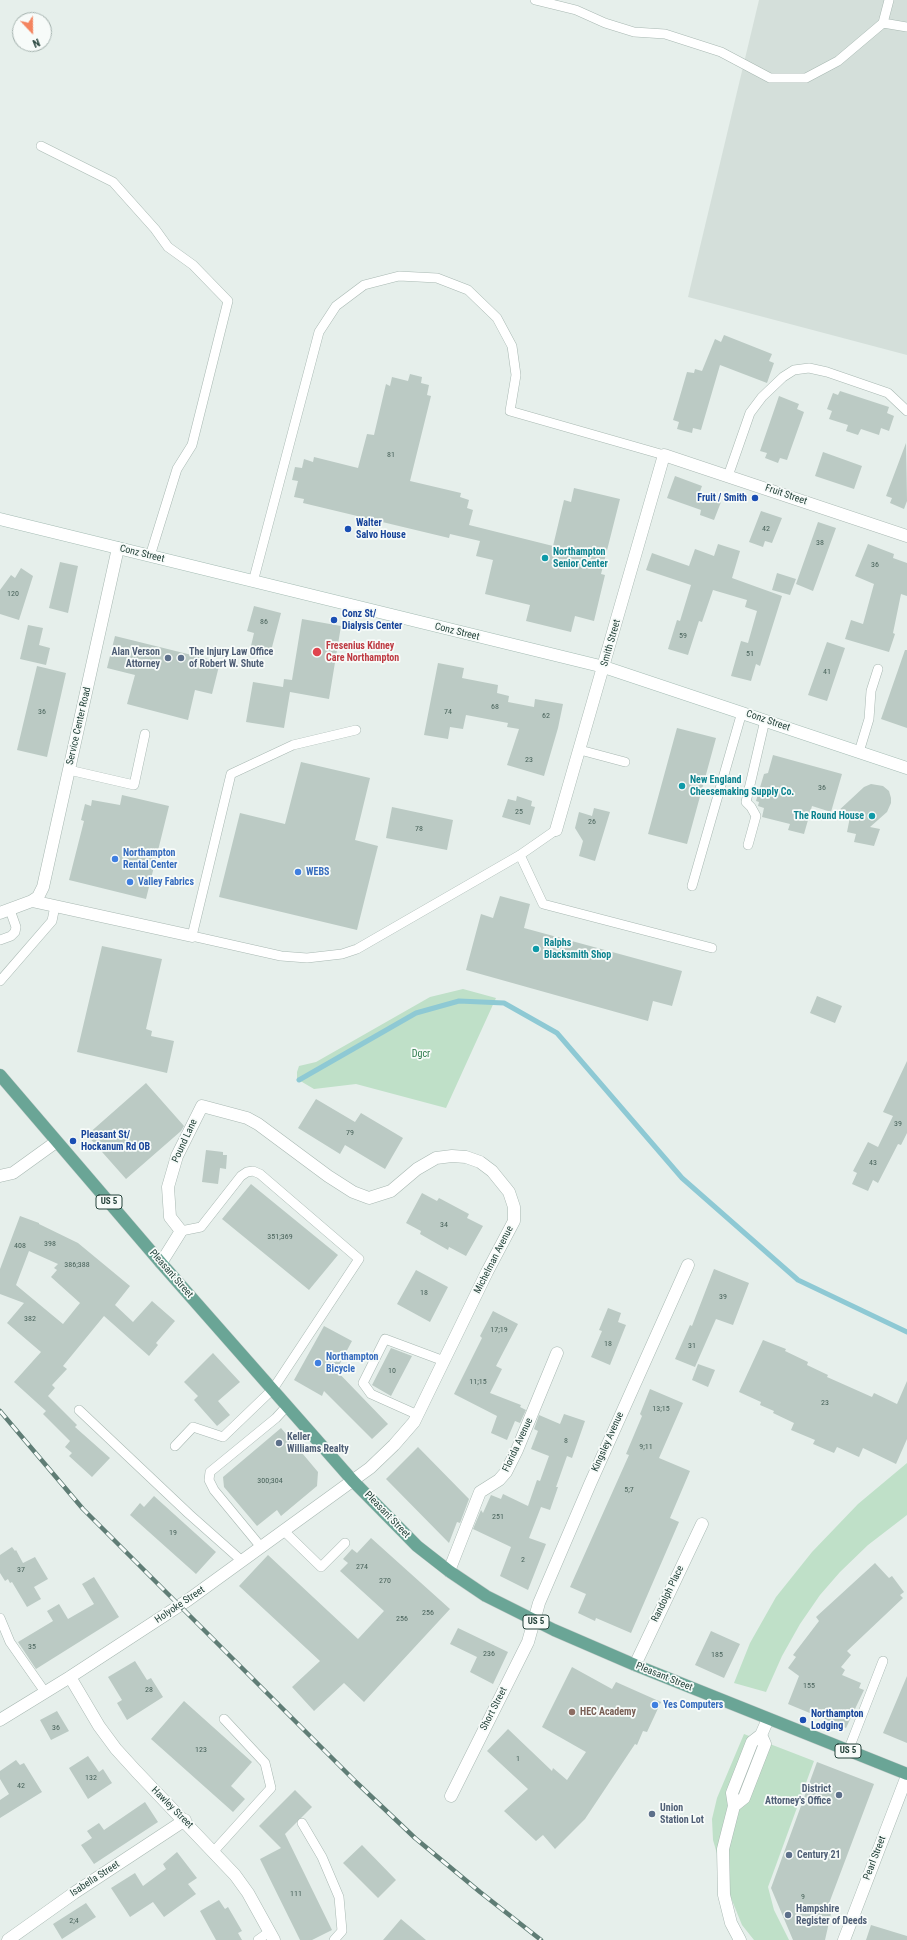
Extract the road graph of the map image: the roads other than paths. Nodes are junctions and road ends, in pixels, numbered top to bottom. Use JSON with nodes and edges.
{"nodes":[{"id":1,"x":535,"y":0,"type":"edge"},
{"id":2,"x":889,"y":0,"type":"edge"},
{"id":3,"x":883,"y":23,"type":"junction"},
{"id":4,"x":907,"y":27,"type":"edge"},
{"id":5,"x":41,"y":146,"type":"dead end"},
{"id":6,"x":907,"y":410,"type":"edge"},
{"id":7,"x":664,"y":455,"type":"junction"},
{"id":8,"x":728,"y":476,"type":"junction"},
{"id":9,"x":0,"y":519,"type":"edge"},
{"id":10,"x":907,"y":536,"type":"edge"},
{"id":11,"x":118,"y":548,"type":"junction"},
{"id":12,"x":150,"y":556,"type":"junction"},
{"id":13,"x":254,"y":582,"type":"junction"},
{"id":14,"x":604,"y":667,"type":"junction"},
{"id":15,"x":878,"y":669,"type":"dead end"},
{"id":16,"x":742,"y":712,"type":"junction"},
{"id":17,"x":765,"y":720,"type":"junction"},
{"id":18,"x":356,"y":730,"type":"dead end"},
{"id":19,"x":145,"y":734,"type":"dead end"},
{"id":20,"x":580,"y":750,"type":"junction"},
{"id":21,"x":859,"y":752,"type":"junction"},
{"id":22,"x":625,"y":762,"type":"dead end"},
{"id":23,"x":907,"y":768,"type":"edge"},
{"id":24,"x":69,"y":770,"type":"junction"},
{"id":25,"x":556,"y":830,"type":"joint"},
{"id":26,"x":748,"y":845,"type":"dead end"},
{"id":27,"x":520,"y":854,"type":"junction"},
{"id":28,"x":692,"y":886,"type":"dead end"},
{"id":29,"x":32,"y":901,"type":"junction"},
{"id":30,"x":55,"y":906,"type":"junction"},
{"id":31,"x":5,"y":912,"type":"edge"},
{"id":32,"x":192,"y":936,"type":"junction"},
{"id":33,"x":0,"y":940,"type":"edge"},
{"id":34,"x":712,"y":948,"type":"dead end"},
{"id":35,"x":0,"y":981,"type":"edge"},
{"id":36,"x":0,"y":1075,"type":"edge"},
{"id":37,"x":202,"y":1106,"type":"joint"},
{"id":38,"x":56,"y":1142,"type":"junction"},
{"id":39,"x":0,"y":1176,"type":"edge"},
{"id":40,"x":181,"y":1231,"type":"junction"},
{"id":41,"x":161,"y":1263,"type":"junction"},
{"id":42,"x":688,"y":1265,"type":"dead end"},
{"id":43,"x":557,"y":1354,"type":"dead end"},
{"id":44,"x":444,"y":1361,"type":"junction"},
{"id":45,"x":273,"y":1389,"type":"junction"},
{"id":46,"x":287,"y":1406,"type":"junction"},
{"id":47,"x":79,"y":1410,"type":"dead end"},
{"id":48,"x":418,"y":1415,"type":"junction"},
{"id":49,"x":175,"y":1446,"type":"dead end"},
{"id":50,"x":353,"y":1481,"type":"junction"},
{"id":51,"x":702,"y":1524,"type":"dead end"},
{"id":52,"x":284,"y":1531,"type":"junction"},
{"id":53,"x":345,"y":1542,"type":"dead end"},
{"id":54,"x":261,"y":1547,"type":"junction"},
{"id":55,"x":242,"y":1561,"type":"junction"},
{"id":56,"x":449,"y":1571,"type":"junction"},
{"id":57,"x":0,"y":1618,"type":"edge"},
{"id":58,"x":534,"y":1621,"type":"junction"},
{"id":59,"x":883,"y":1661,"type":"dead end"},
{"id":60,"x":635,"y":1665,"type":"junction"},
{"id":61,"x":70,"y":1677,"type":"junction"},
{"id":62,"x":45,"y":1692,"type":"junction"},
{"id":63,"x":224,"y":1719,"type":"dead end"},
{"id":64,"x":768,"y":1719,"type":"junction"},
{"id":65,"x":0,"y":1720,"type":"edge"},
{"id":66,"x":848,"y":1751,"type":"junction"},
{"id":67,"x":907,"y":1775,"type":"edge"},
{"id":68,"x":451,"y":1796,"type":"dead end"},
{"id":69,"x":185,"y":1820,"type":"junction"},
{"id":70,"x":302,"y":1823,"type":"dead end"},
{"id":71,"x":214,"y":1851,"type":"junction"},
{"id":72,"x":272,"y":1936,"type":"edge"},
{"id":73,"x":8,"y":1940,"type":"edge"},
{"id":74,"x":258,"y":1940,"type":"edge"},
{"id":75,"x":334,"y":1940,"type":"edge"},
{"id":76,"x":740,"y":1940,"type":"edge"},
{"id":77,"x":844,"y":1940,"type":"edge"}],
"edges":[{"from":1,"to":3,"type":"lane"},
{"from":2,"to":3,"type":"lane"},
{"from":3,"to":4,"type":"lane"},
{"from":5,"to":12,"type":"lane"},
{"from":6,"to":8,"type":"lane"},
{"from":7,"to":8,"type":"street","name":"Fruit Street"},
{"from":7,"to":13,"type":"lane"},
{"from":7,"to":14,"type":"street","name":"Smith Street"},
{"from":8,"to":10,"type":"street","name":"Fruit Street"},
{"from":9,"to":11,"type":"street","name":"Conz Street"},
{"from":11,"to":12,"type":"street","name":"Conz Street"},
{"from":11,"to":24,"type":"street","name":"Service Center Road"},
{"from":12,"to":13,"type":"street","name":"Conz Street"},
{"from":13,"to":14,"type":"street","name":"Conz Street"},
{"from":14,"to":16,"type":"street","name":"Conz Street"},
{"from":14,"to":20,"type":"street","name":"Smith Street"},
{"from":15,"to":21,"type":"lane"},
{"from":16,"to":17,"type":"street","name":"Conz Street"},
{"from":16,"to":28,"type":"lane"},
{"from":17,"to":21,"type":"street","name":"Conz Street"},
{"from":17,"to":26,"type":"lane"},
{"from":18,"to":32,"type":"lane"},
{"from":19,"to":24,"type":"lane"},
{"from":20,"to":22,"type":"lane"},
{"from":20,"to":25,"type":"street","name":"Smith Street"},
{"from":21,"to":23,"type":"street","name":"Conz Street"},
{"from":24,"to":29,"type":"street","name":"Service Center Road"},
{"from":25,"to":27,"type":"lane"},
{"from":27,"to":32,"type":"lane"},
{"from":27,"to":34,"type":"lane"},
{"from":29,"to":30,"type":"street"},
{"from":29,"to":31,"type":"street"},
{"from":30,"to":32,"type":"street"},
{"from":30,"to":35,"type":"lane"},
{"from":31,"to":33,"type":"lane"},
{"from":36,"to":38,"type":"main road","name":"Pleasant Street","number":"US 5"},
{"from":37,"to":40,"type":"street","name":"Pound Lane"},
{"from":37,"to":44,"type":"street","name":"Michelman Avenue"},
{"from":38,"to":39,"type":"street"},
{"from":38,"to":41,"type":"main road","name":"Pleasant Street","number":"US 5"},
{"from":40,"to":41,"type":"street"},
{"from":40,"to":45,"type":"lane"},
{"from":41,"to":45,"type":"main road","name":"Pleasant Street","number":"US 5"},
{"from":42,"to":58,"type":"street","name":"Kingsley Avenue"},
{"from":43,"to":56,"type":"street","name":"Florida Avenue"},
{"from":44,"to":48,"type":"street","name":"Michelman Avenue"},
{"from":44,"to":48,"type":"lane"},
{"from":45,"to":46,"type":"main road","name":"Pleasant Street","number":"US 5"},
{"from":45,"to":49,"type":"lane"},
{"from":46,"to":50,"type":"main road","name":"Pleasant Street","number":"US 5"},
{"from":46,"to":54,"type":"lane"},
{"from":47,"to":55,"type":"lane"},
{"from":48,"to":50,"type":"street","name":"Michelman Avenue"},
{"from":50,"to":52,"type":"street","name":"Holyoke Street"},
{"from":50,"to":56,"type":"main road","name":"Pleasant Street","number":"US 5"},
{"from":51,"to":60,"type":"street","name":"Randolph Place"},
{"from":52,"to":53,"type":"lane"},
{"from":52,"to":54,"type":"street","name":"Holyoke Street"},
{"from":54,"to":55,"type":"street","name":"Holyoke Street"},
{"from":55,"to":61,"type":"street","name":"Holyoke Street"},
{"from":56,"to":58,"type":"main road","name":"Pleasant Street","number":"US 5"},
{"from":57,"to":62,"type":"lane"},
{"from":58,"to":60,"type":"main road","name":"Pleasant Street","number":"US 5"},
{"from":58,"to":68,"type":"street","name":"Short Street"},
{"from":59,"to":66,"type":"lane"},
{"from":60,"to":64,"type":"main road","name":"Pleasant Street","number":"US 5"},
{"from":61,"to":62,"type":"street","name":"Holyoke Street"},
{"from":61,"to":69,"type":"street","name":"Hawley Street"},
{"from":62,"to":65,"type":"street","name":"Holyoke Street"},
{"from":63,"to":71,"type":"lane"},
{"from":64,"to":66,"type":"main road","name":"Pleasant Street","number":"US 5"},
{"from":64,"to":76,"type":"street"},
{"from":66,"to":67,"type":"main road","name":"Pleasant Street","number":"US 5"},
{"from":67,"to":77,"type":"street","name":"Pearl Street"},
{"from":69,"to":71,"type":"street","name":"Hawley Street"},
{"from":69,"to":73,"type":"street","name":"Isabella Street"},
{"from":70,"to":75,"type":"lane"},
{"from":71,"to":72,"type":"street","name":"Hawley Street"},
{"from":72,"to":74,"type":"lane"}]}
